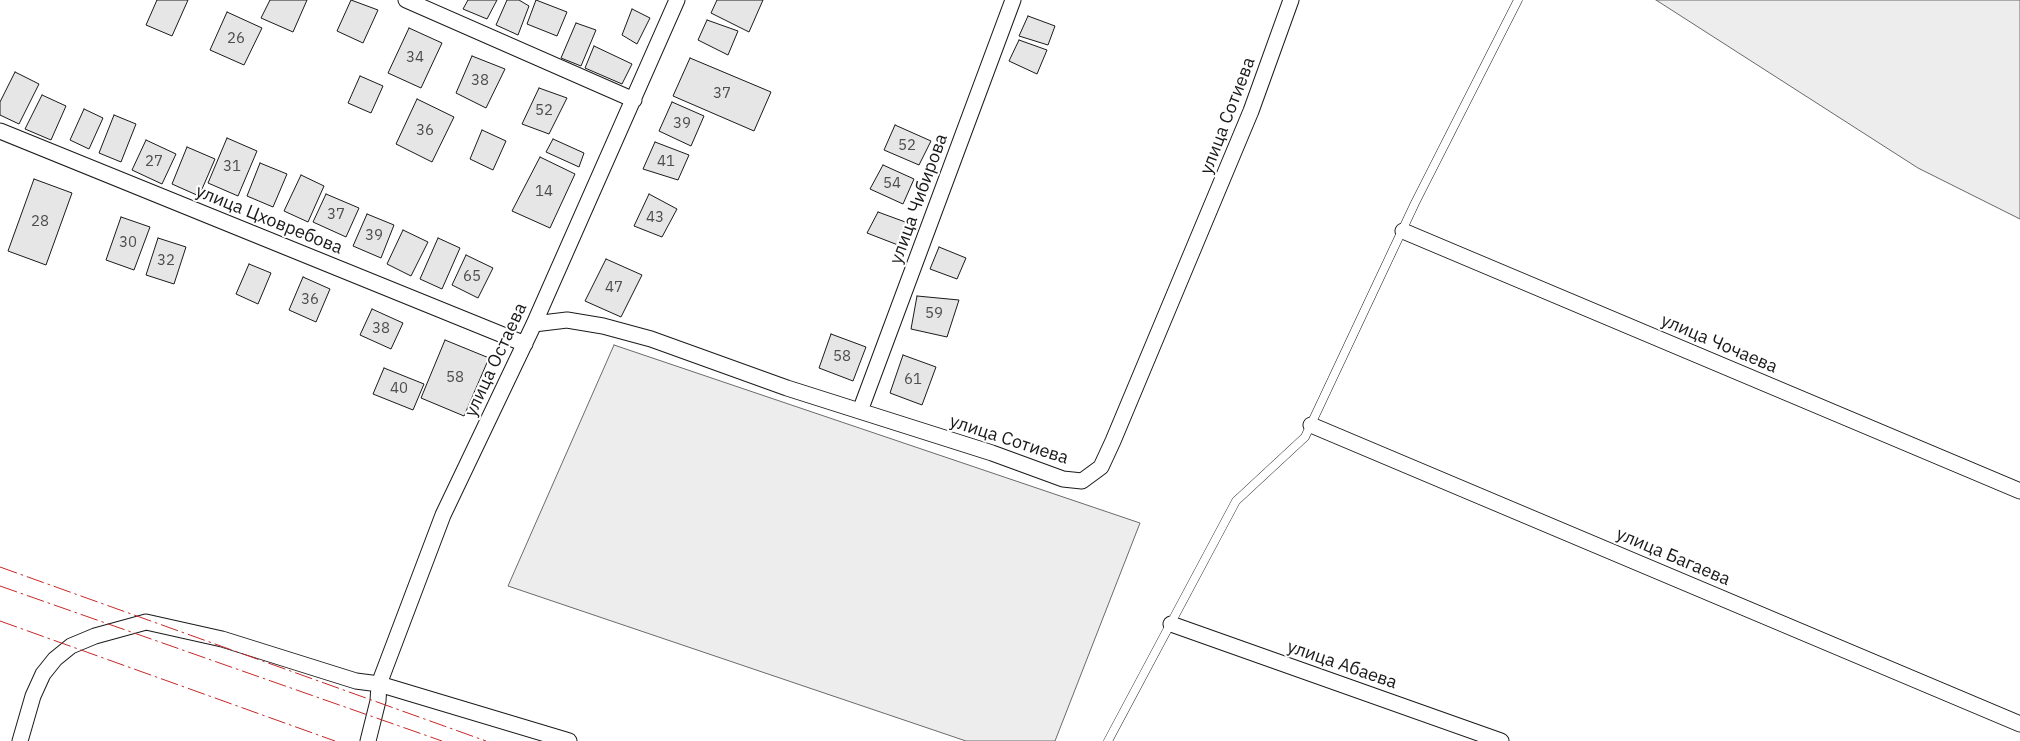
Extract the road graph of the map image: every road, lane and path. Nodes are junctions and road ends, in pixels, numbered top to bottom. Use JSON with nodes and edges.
{"nodes":[{"id":1,"x":406,"y":0,"type":"edge"},
{"id":2,"x":676,"y":0,"type":"edge"},
{"id":3,"x":1013,"y":0,"type":"edge"},
{"id":4,"x":1291,"y":0,"type":"edge"},
{"id":5,"x":1518,"y":0,"type":"edge"},
{"id":6,"x":634,"y":100,"type":"junction"},
{"id":7,"x":0,"y":131,"type":"edge"},
{"id":8,"x":1403,"y":231,"type":"junction"},
{"id":9,"x":534,"y":324,"type":"junction"},
{"id":10,"x":525,"y":344,"type":"junction"},
{"id":11,"x":860,"y":411,"type":"junction"},
{"id":12,"x":1311,"y":425,"type":"junction"},
{"id":13,"x":2020,"y":491,"type":"edge"},
{"id":14,"x":1171,"y":624,"type":"junction"},
{"id":15,"x":379,"y":684,"type":"junction"},
{"id":16,"x":2020,"y":724,"type":"edge"},
{"id":17,"x":20,"y":741,"type":"edge"},
{"id":18,"x":368,"y":741,"type":"edge"},
{"id":19,"x":570,"y":741,"type":"edge"},
{"id":20,"x":1108,"y":741,"type":"edge"},
{"id":21,"x":1501,"y":741,"type":"edge"}],
"edges":[{"from":1,"to":6,"type":"street"},
{"from":2,"to":6,"type":"street","name":"улица Остаева"},
{"from":3,"to":11,"type":"street","name":"улица Чибирова"},
{"from":4,"to":11,"type":"street","name":"улица Сотиева"},
{"from":5,"to":8,"type":"lane"},
{"from":6,"to":9,"type":"street","name":"улица Остаева"},
{"from":7,"to":10,"type":"street","name":"улица Цховребова"},
{"from":8,"to":12,"type":"lane"},
{"from":8,"to":13,"type":"street","name":"улица Чочаева"},
{"from":9,"to":10,"type":"street","name":"улица Остаева"},
{"from":9,"to":11,"type":"street","name":"улица Сотиева"},
{"from":10,"to":15,"type":"street","name":"улица Остаева"},
{"from":12,"to":14,"type":"lane"},
{"from":12,"to":16,"type":"street","name":"улица Багаева"},
{"from":14,"to":20,"type":"lane"},
{"from":14,"to":21,"type":"street","name":"улица Абаева"},
{"from":15,"to":17,"type":"street"},
{"from":15,"to":18,"type":"street","name":"улица Остаева"},
{"from":15,"to":19,"type":"street"}]}
